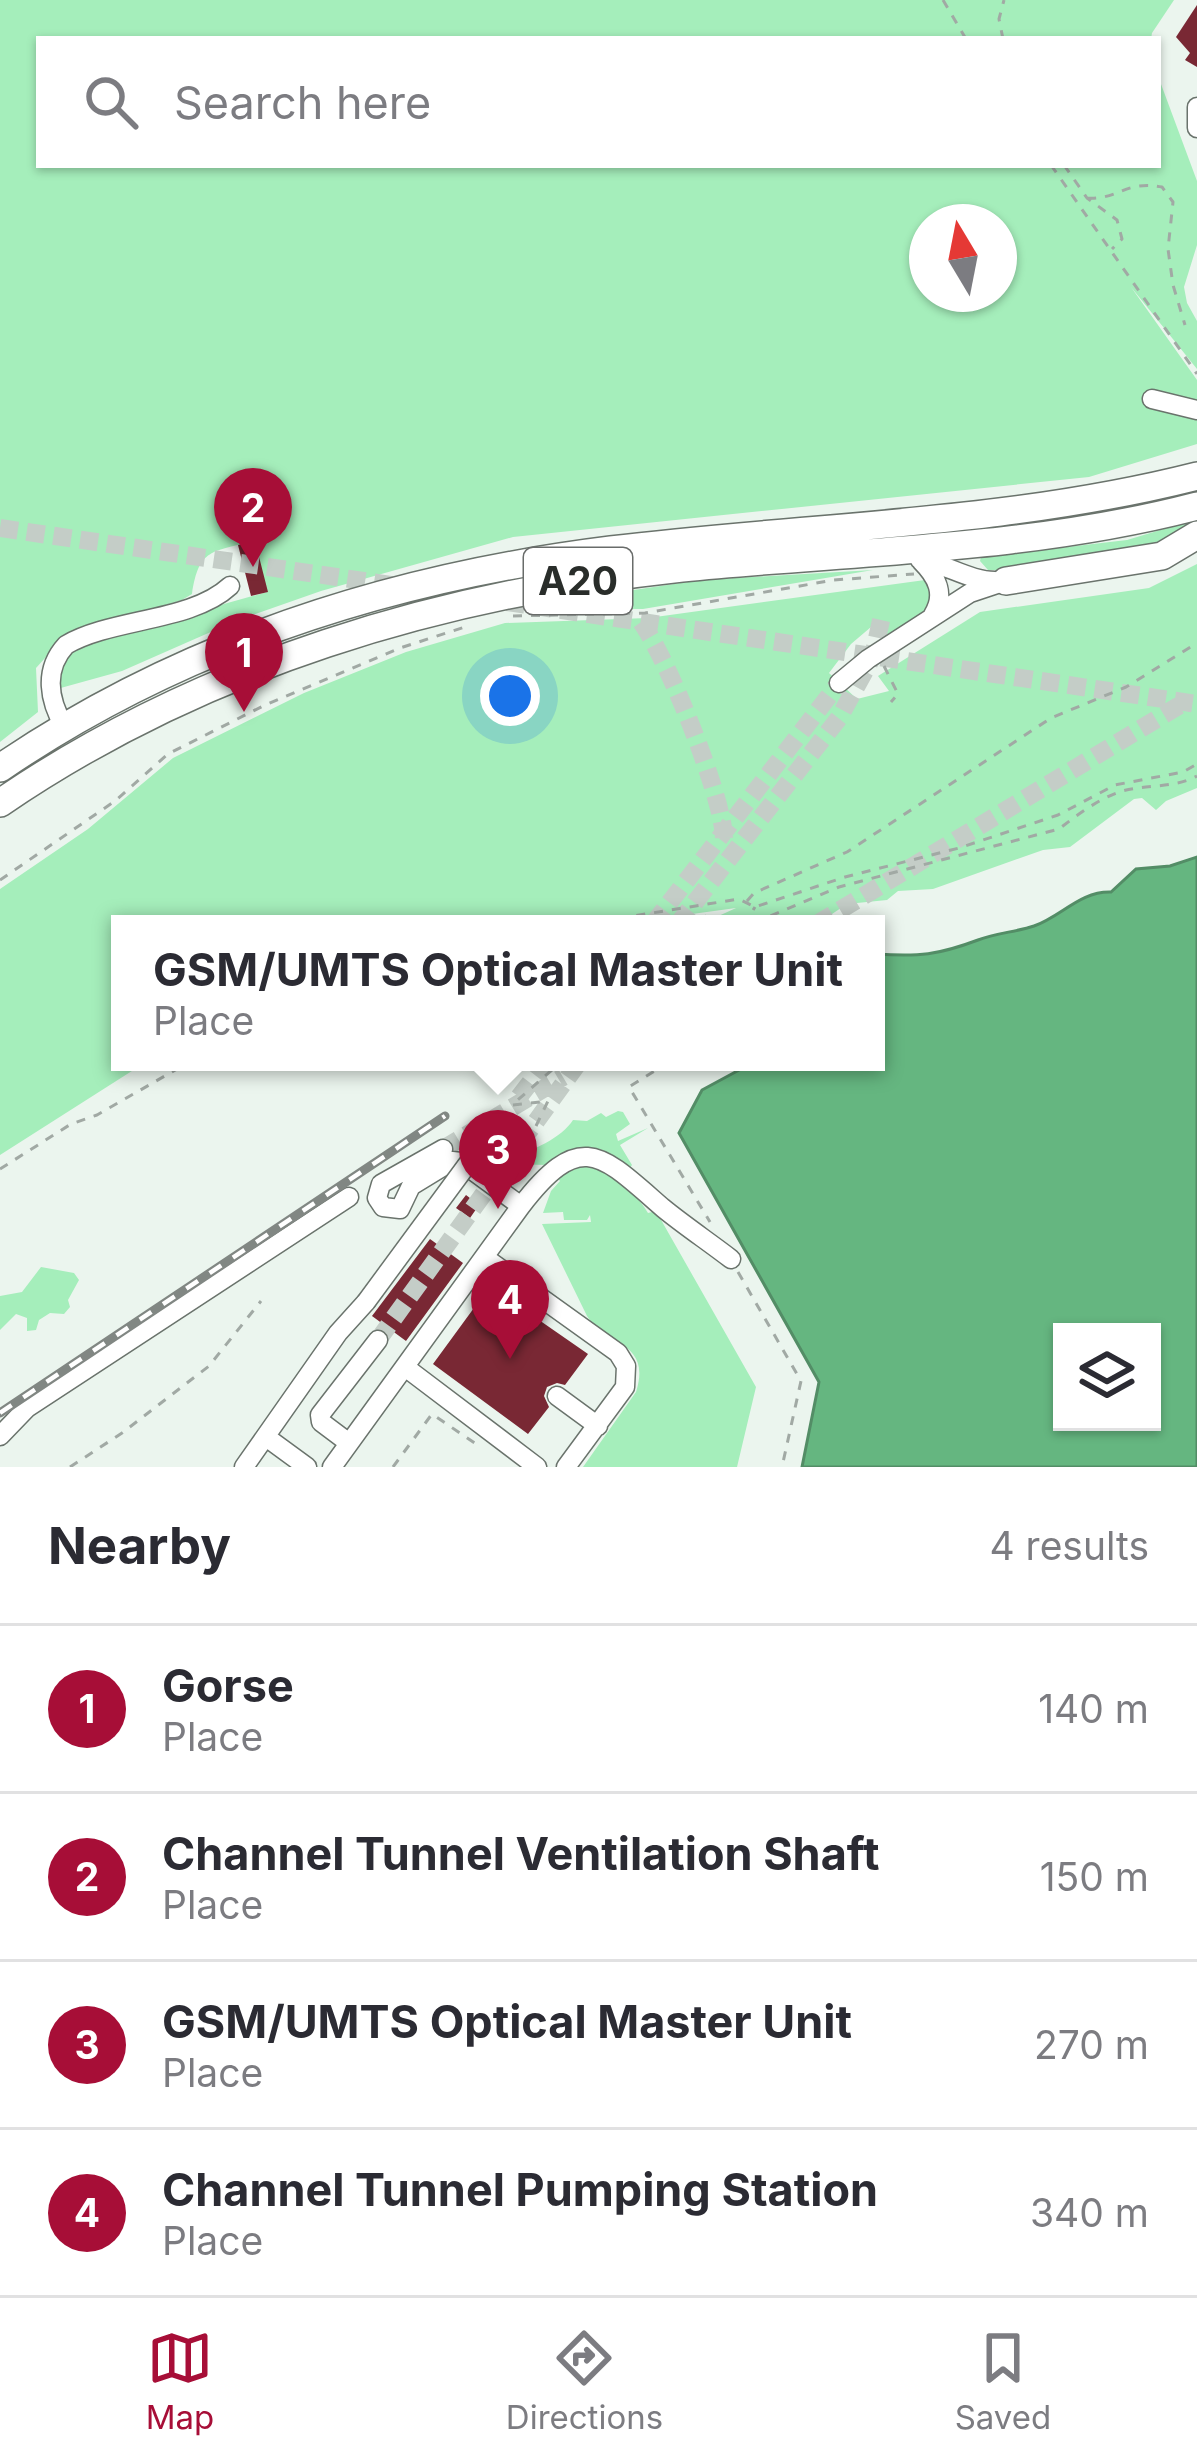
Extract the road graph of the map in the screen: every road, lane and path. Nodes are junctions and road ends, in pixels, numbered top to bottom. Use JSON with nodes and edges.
{"nodes":[{"id":1,"x":943,"y":0,"type":"edge"},
{"id":2,"x":1004,"y":0,"type":"edge"},
{"id":3,"x":964,"y":36,"type":"edge"},
{"id":4,"x":1002,"y":36,"type":"edge"},
{"id":5,"x":1197,"y":107,"type":"edge"},
{"id":6,"x":1197,"y":128,"type":"edge"},
{"id":7,"x":1053,"y":168,"type":"edge"},
{"id":8,"x":1066,"y":168,"type":"edge"},
{"id":9,"x":1087,"y":199,"type":"junction"},
{"id":10,"x":1110,"y":251,"type":"junction"},
{"id":11,"x":1185,"y":325,"type":"dead end"},
{"id":12,"x":1197,"y":374,"type":"edge"},
{"id":13,"x":1152,"y":399,"type":"dead end"},
{"id":14,"x":1197,"y":410,"type":"edge"},
{"id":15,"x":1197,"y":476,"type":"edge"},
{"id":16,"x":1197,"y":506,"type":"edge"},
{"id":17,"x":1197,"y":535,"type":"edge"},
{"id":18,"x":780,"y":559,"type":"junction"},
{"id":19,"x":920,"y":567,"type":"junction"},
{"id":20,"x":1006,"y":581,"type":"junction"},
{"id":21,"x":230,"y":586,"type":"dead end"},
{"id":22,"x":499,"y":616,"type":"dead end"},
{"id":23,"x":479,"y":622,"type":"dead end"},
{"id":24,"x":926,"y":622,"type":"junction"},
{"id":25,"x":1197,"y":643,"type":"edge"},
{"id":26,"x":880,"y":659,"type":"tunnel mouth"},
{"id":27,"x":839,"y":683,"type":"tunnel mouth"},
{"id":28,"x":891,"y":702,"type":"dead end"},
{"id":29,"x":65,"y":728,"type":"junction"},
{"id":30,"x":1197,"y":764,"type":"edge"},
{"id":31,"x":0,"y":768,"type":"edge"},
{"id":32,"x":1197,"y":776,"type":"edge"},
{"id":33,"x":0,"y":803,"type":"edge"},
{"id":34,"x":0,"y":880,"type":"edge"},
{"id":35,"x":746,"y":902,"type":"junction"},
{"id":36,"x":755,"y":907,"type":"junction"},
{"id":37,"x":639,"y":915,"type":"edge"},
{"id":38,"x":750,"y":915,"type":"edge"},
{"id":39,"x":773,"y":915,"type":"edge"},
{"id":40,"x":173,"y":1071,"type":"edge"},
{"id":41,"x":551,"y":1071,"type":"edge"},
{"id":42,"x":655,"y":1071,"type":"edge"},
{"id":43,"x":536,"y":1126,"type":"dead end"},
{"id":44,"x":492,"y":1132,"type":"dead end"},
{"id":45,"x":442,"y":1149,"type":"tunnel mouth"},
{"id":46,"x":0,"y":1169,"type":"edge"},
{"id":47,"x":350,"y":1197,"type":"dead end"},
{"id":48,"x":521,"y":1206,"type":"junction"},
{"id":49,"x":709,"y":1221,"type":"dead end"},
{"id":50,"x":484,"y":1257,"type":"junction"},
{"id":51,"x":731,"y":1259,"type":"joint"},
{"id":52,"x":261,"y":1301,"type":"dead end"},
{"id":53,"x":378,"y":1340,"type":"tunnel mouth"},
{"id":54,"x":405,"y":1367,"type":"junction"},
{"id":55,"x":556,"y":1396,"type":"dead end"},
{"id":56,"x":598,"y":1426,"type":"junction"},
{"id":57,"x":488,"y":1428,"type":"junction"},
{"id":58,"x":0,"y":1436,"type":"edge"},
{"id":59,"x":266,"y":1437,"type":"junction"},
{"id":60,"x":350,"y":1443,"type":"junction"},
{"id":61,"x":70,"y":1467,"type":"edge"},
{"id":62,"x":244,"y":1467,"type":"edge"},
{"id":63,"x":307,"y":1467,"type":"edge"},
{"id":64,"x":332,"y":1467,"type":"edge"},
{"id":65,"x":393,"y":1467,"type":"edge"},
{"id":66,"x":537,"y":1467,"type":"edge"},
{"id":67,"x":566,"y":1467,"type":"edge"},
{"id":68,"x":782,"y":1467,"type":"edge"}],
"edges":[{"from":1,"to":3,"type":"path"},
{"from":2,"to":4,"type":"path"},
{"from":5,"to":6,"type":"lane"},
{"from":7,"to":10,"type":"path"},
{"from":8,"to":9,"type":"path"},
{"from":9,"to":10,"type":"path"},
{"from":9,"to":11,"type":"path"},
{"from":10,"to":12,"type":"path"},
{"from":13,"to":14,"type":"lane"},
{"from":15,"to":29,"type":"highway","number":"A20"},
{"from":16,"to":18,"type":"highway","number":"A20"},
{"from":17,"to":20,"type":"highway"},
{"from":18,"to":19,"type":"highway","number":"A20"},
{"from":18,"to":33,"type":"highway","number":"A20"},
{"from":19,"to":20,"type":"lane"},
{"from":19,"to":22,"type":"path"},
{"from":19,"to":24,"type":"lane"},
{"from":20,"to":24,"type":"lane"},
{"from":21,"to":29,"type":"lane"},
{"from":23,"to":34,"type":"path"},
{"from":24,"to":27,"type":"lane"},
{"from":25,"to":35,"type":"path"},
{"from":26,"to":28,"type":"path"},
{"from":29,"to":31,"type":"highway","number":"A20"},
{"from":30,"to":36,"type":"path"},
{"from":32,"to":39,"type":"path"},
{"from":35,"to":36,"type":"path"},
{"from":35,"to":37,"type":"path"},
{"from":36,"to":38,"type":"path"},
{"from":40,"to":46,"type":"path"},
{"from":41,"to":43,"type":"path"},
{"from":42,"to":49,"type":"path"},
{"from":44,"to":59,"type":"lane","bridge":true},
{"from":45,"to":48,"type":"lane"},
{"from":47,"to":58,"type":"lane"},
{"from":48,"to":50,"type":"lane"},
{"from":48,"to":51,"type":"lane"},
{"from":50,"to":54,"type":"lane"},
{"from":50,"to":56,"type":"lane"},
{"from":51,"to":68,"type":"path"},
{"from":52,"to":61,"type":"path"},
{"from":53,"to":60,"type":"lane"},
{"from":54,"to":57,"type":"lane"},
{"from":54,"to":60,"type":"lane"},
{"from":55,"to":56,"type":"lane"},
{"from":56,"to":67,"type":"lane"},
{"from":57,"to":65,"type":"path"},
{"from":57,"to":66,"type":"lane"},
{"from":59,"to":62,"type":"lane"},
{"from":59,"to":63,"type":"lane"},
{"from":60,"to":64,"type":"lane"}]}
